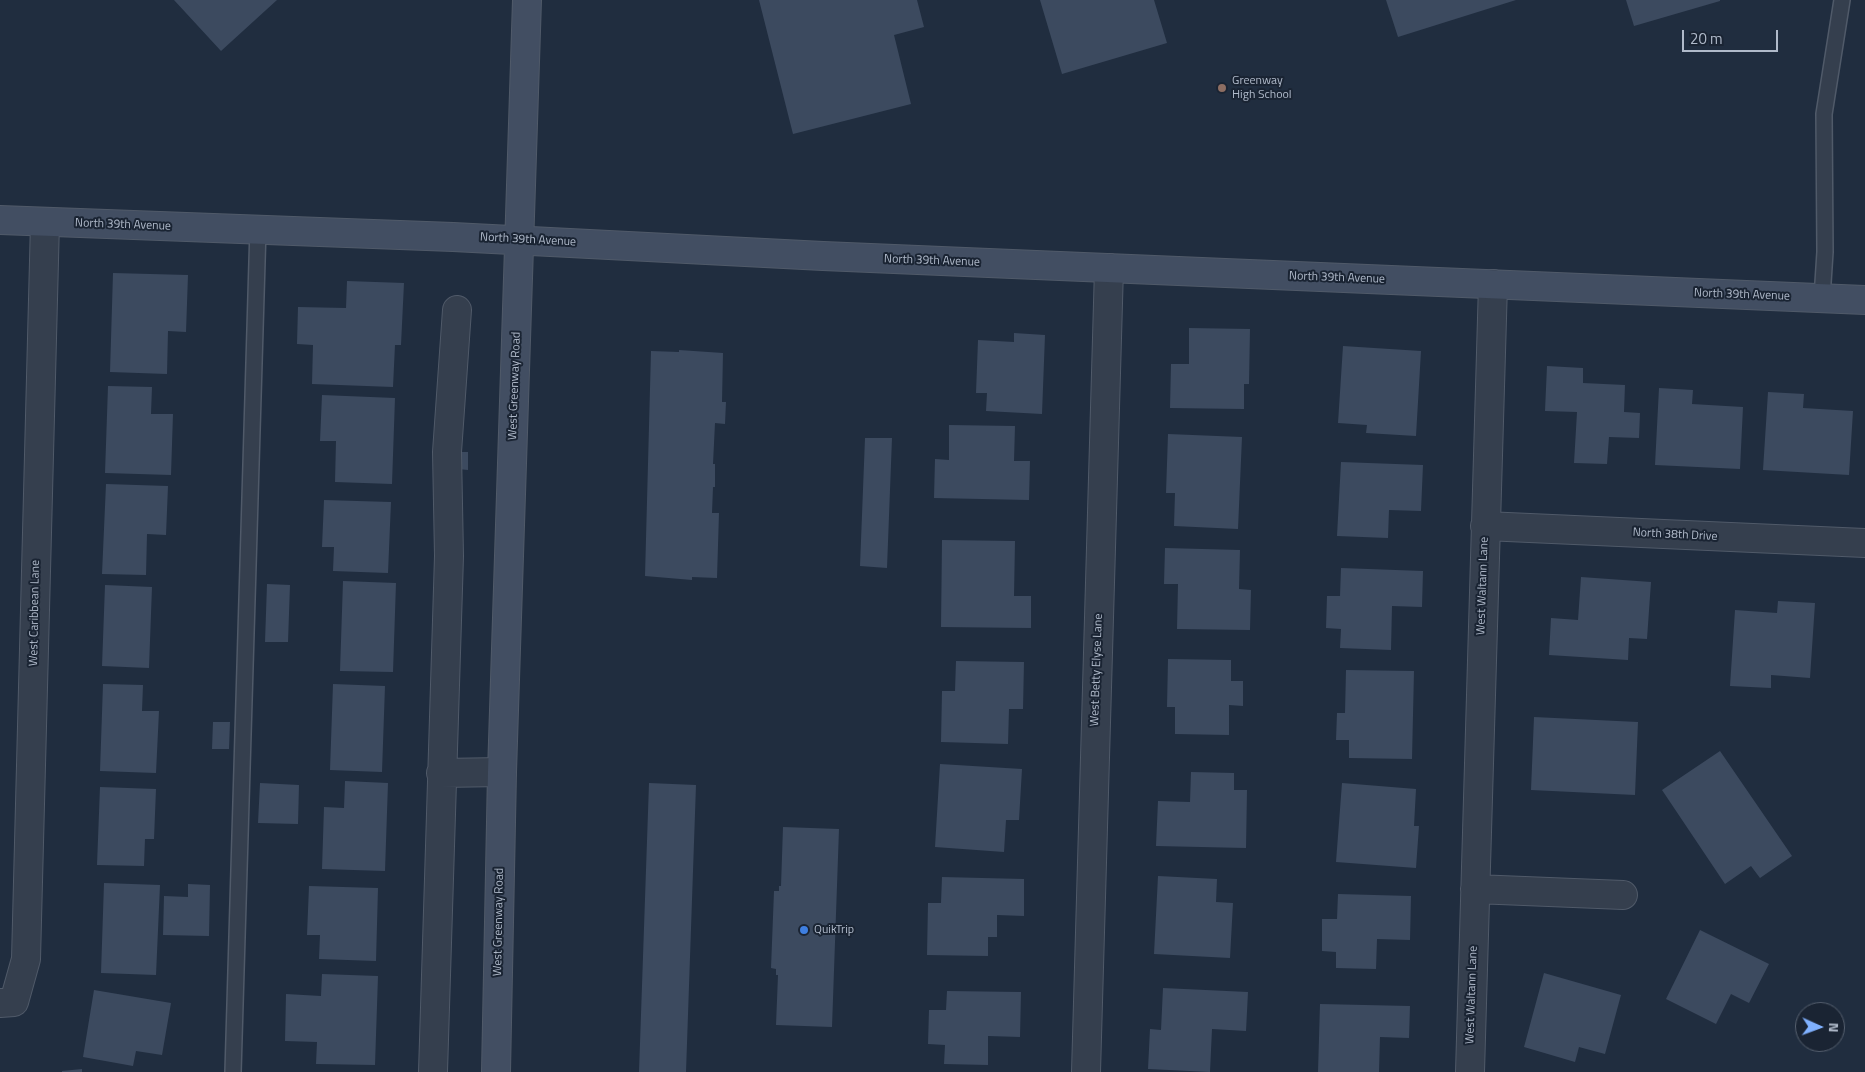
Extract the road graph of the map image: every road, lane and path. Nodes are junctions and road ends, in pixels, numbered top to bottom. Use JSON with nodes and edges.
{"nodes":[{"id":1,"x":527,"y":0,"type":"edge"},
{"id":2,"x":1842,"y":0,"type":"edge"},
{"id":3,"x":0,"y":220,"type":"edge"},
{"id":4,"x":45,"y":222,"type":"junction"},
{"id":5,"x":258,"y":228,"type":"junction"},
{"id":6,"x":520,"y":240,"type":"junction"},
{"id":7,"x":1109,"y":268,"type":"junction"},
{"id":8,"x":1493,"y":284,"type":"junction"},
{"id":9,"x":1822,"y":298,"type":"junction"},
{"id":10,"x":1865,"y":300,"type":"edge"},
{"id":11,"x":457,"y":310,"type":"dead end"},
{"id":12,"x":1485,"y":526,"type":"junction"},
{"id":13,"x":1865,"y":543,"type":"edge"},
{"id":14,"x":441,"y":772,"type":"junction"},
{"id":15,"x":502,"y":772,"type":"junction"},
{"id":16,"x":1475,"y":889,"type":"junction"},
{"id":17,"x":1623,"y":895,"type":"dead end"},
{"id":18,"x":7,"y":1003,"type":"edge"},
{"id":19,"x":232,"y":1072,"type":"edge"},
{"id":20,"x":433,"y":1072,"type":"edge"},
{"id":21,"x":496,"y":1072,"type":"edge"},
{"id":22,"x":1086,"y":1072,"type":"edge"},
{"id":23,"x":1470,"y":1072,"type":"edge"}],
"edges":[{"from":1,"to":6,"type":"street","name":"West Greenway Road"},
{"from":2,"to":9,"type":"lane"},
{"from":3,"to":4,"type":"street","name":"North 39th Avenue"},
{"from":4,"to":5,"type":"street","name":"North 39th Avenue"},
{"from":4,"to":18,"type":"street","name":"West Caribbean Lane"},
{"from":5,"to":6,"type":"street","name":"North 39th Avenue"},
{"from":5,"to":19,"type":"lane"},
{"from":6,"to":7,"type":"street","name":"North 39th Avenue"},
{"from":6,"to":15,"type":"street","name":"West Greenway Road"},
{"from":7,"to":8,"type":"street","name":"North 39th Avenue"},
{"from":7,"to":22,"type":"street","name":"West Betty Elyse Lane"},
{"from":8,"to":9,"type":"street","name":"North 39th Avenue"},
{"from":8,"to":12,"type":"street","name":"West Waltann Lane"},
{"from":9,"to":10,"type":"street","name":"North 39th Avenue"},
{"from":11,"to":14,"type":"street"},
{"from":12,"to":13,"type":"street","name":"North 38th Drive"},
{"from":12,"to":16,"type":"street","name":"West Waltann Lane"},
{"from":14,"to":15,"type":"street"},
{"from":14,"to":20,"type":"street"},
{"from":15,"to":21,"type":"street","name":"West Greenway Road"},
{"from":16,"to":17,"type":"street"},
{"from":16,"to":23,"type":"street","name":"West Waltann Lane"}]}
